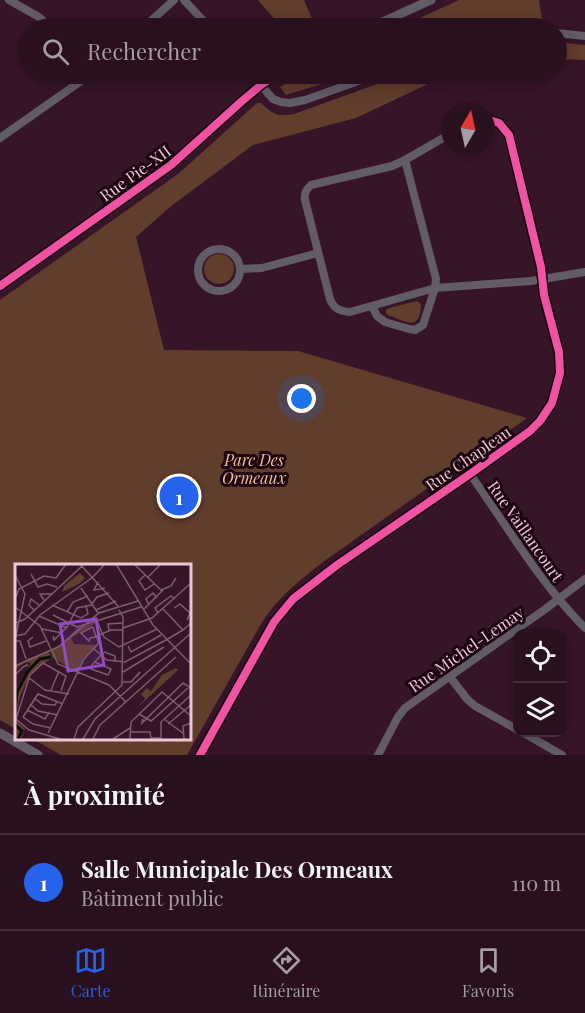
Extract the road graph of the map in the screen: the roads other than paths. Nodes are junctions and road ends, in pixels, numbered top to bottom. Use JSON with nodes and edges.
{"nodes":[{"id":1,"x":9,"y":0,"type":"edge"},
{"id":2,"x":174,"y":0,"type":"edge"},
{"id":3,"x":184,"y":0,"type":"edge"},
{"id":4,"x":431,"y":0,"type":"edge"},
{"id":5,"x":38,"y":18,"type":"edge"},
{"id":6,"x":154,"y":18,"type":"edge"},
{"id":7,"x":201,"y":18,"type":"edge"},
{"id":8,"x":391,"y":18,"type":"edge"},
{"id":9,"x":567,"y":34,"type":"edge"},
{"id":10,"x":585,"y":36,"type":"edge"},
{"id":11,"x":76,"y":84,"type":"edge"},
{"id":12,"x":350,"y":84,"type":"edge"},
{"id":13,"x":261,"y":85,"type":"joint"},
{"id":14,"x":495,"y":122,"type":"edge"},
{"id":15,"x":1,"y":134,"type":"edge"},
{"id":16,"x":441,"y":139,"type":"edge"},
{"id":17,"x":405,"y":160,"type":"junction"},
{"id":18,"x":318,"y":253,"type":"junction"},
{"id":19,"x":241,"y":269,"type":"junction"},
{"id":20,"x":585,"y":272,"type":"edge"},
{"id":21,"x":543,"y":280,"type":"junction"},
{"id":22,"x":0,"y":286,"type":"edge"},
{"id":23,"x":435,"y":288,"type":"junction"},
{"id":24,"x":372,"y":306,"type":"junction"},
{"id":25,"x":470,"y":474,"type":"junction"},
{"id":26,"x":585,"y":579,"type":"edge"},
{"id":27,"x":557,"y":599,"type":"junction"},
{"id":28,"x":585,"y":628,"type":"edge"},
{"id":29,"x":450,"y":677,"type":"junction"},
{"id":30,"x":513,"y":727,"type":"edge"},
{"id":31,"x":0,"y":733,"type":"edge"},
{"id":32,"x":531,"y":737,"type":"edge"},
{"id":33,"x":38,"y":755,"type":"edge"},
{"id":34,"x":200,"y":755,"type":"edge"},
{"id":35,"x":378,"y":755,"type":"edge"},
{"id":36,"x":562,"y":755,"type":"edge"}],
"edges":[{"from":1,"to":5,"type":"street"},
{"from":2,"to":6,"type":"street"},
{"from":3,"to":7,"type":"street"},
{"from":4,"to":8,"type":"street"},
{"from":9,"to":10,"type":"street"},
{"from":11,"to":15,"type":"street"},
{"from":12,"to":13,"type":"street"},
{"from":13,"to":22,"type":"street","name":"Rue Pie-XII"},
{"from":14,"to":21,"type":"street","name":"Rue Chapleau"},
{"from":16,"to":17,"type":"street"},
{"from":17,"to":18,"type":"street"},
{"from":17,"to":23,"type":"street"},
{"from":18,"to":19,"type":"street"},
{"from":18,"to":24,"type":"street"},
{"from":19,"to":19,"type":"street"},
{"from":20,"to":21,"type":"street"},
{"from":21,"to":23,"type":"street"},
{"from":21,"to":25,"type":"street","name":"Rue Chapleau"},
{"from":23,"to":24,"type":"street"},
{"from":23,"to":24,"type":"street"},
{"from":25,"to":27,"type":"street","name":"Rue Vaillancourt"},
{"from":25,"to":34,"type":"street","name":"Rue Chapleau"},
{"from":26,"to":27,"type":"street","name":"Rue Michel-Lemay"},
{"from":27,"to":28,"type":"street","name":"Rue Vaillancourt"},
{"from":27,"to":29,"type":"street","name":"Rue Michel-Lemay"},
{"from":29,"to":30,"type":"street"},
{"from":29,"to":35,"type":"street","name":"Rue Michel-Lemay"},
{"from":31,"to":33,"type":"street"},
{"from":32,"to":36,"type":"street"}]}
